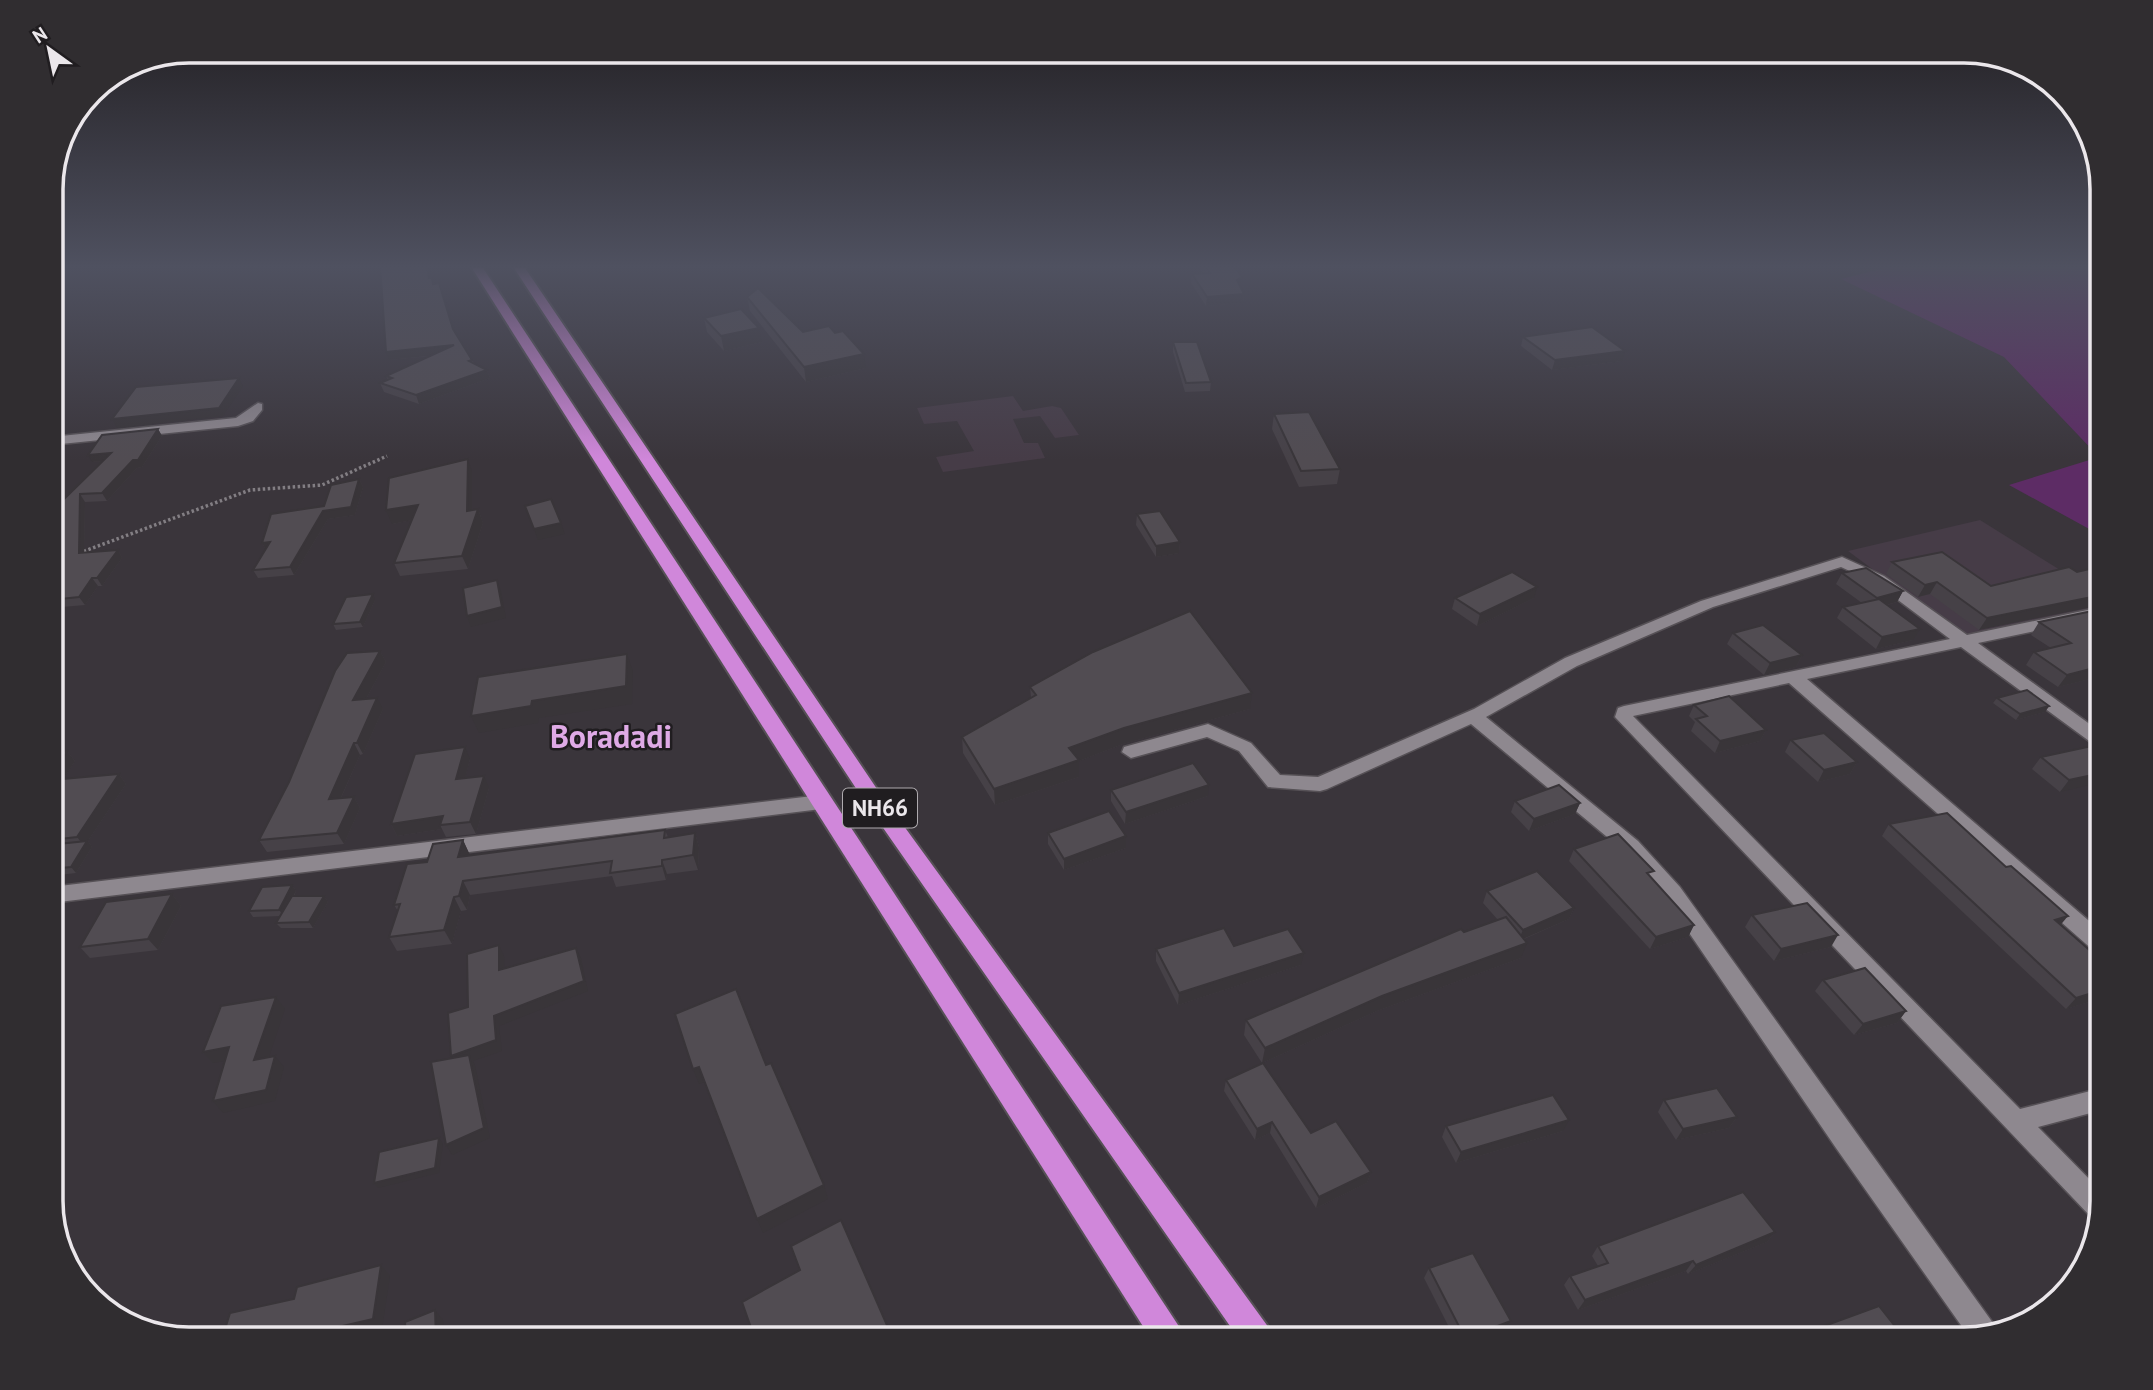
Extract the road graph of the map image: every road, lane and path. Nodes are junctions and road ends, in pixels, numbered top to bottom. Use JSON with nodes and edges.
{"nodes":[{"id":1,"x":517,"y":330,"type":"edge"},
{"id":2,"x":560,"y":330,"type":"edge"},
{"id":3,"x":258,"y":407,"type":"dead end"},
{"id":4,"x":63,"y":440,"type":"edge"},
{"id":5,"x":387,"y":456,"type":"dead end"},
{"id":6,"x":76,"y":554,"type":"edge"},
{"id":7,"x":2090,"y":615,"type":"edge"},
{"id":8,"x":1965,"y":642,"type":"junction"},
{"id":9,"x":1792,"y":676,"type":"junction"},
{"id":10,"x":1473,"y":716,"type":"junction"},
{"id":11,"x":2090,"y":733,"type":"edge"},
{"id":12,"x":1131,"y":752,"type":"dead end"},
{"id":13,"x":821,"y":802,"type":"junction"},
{"id":14,"x":63,"y":894,"type":"edge"},
{"id":15,"x":2090,"y":935,"type":"edge"},
{"id":16,"x":2090,"y":1102,"type":"edge"},
{"id":17,"x":2017,"y":1121,"type":"junction"},
{"id":18,"x":2090,"y":1198,"type":"edge"},
{"id":19,"x":1979,"y":1326,"type":"edge"},
{"id":20,"x":1161,"y":1327,"type":"edge"},
{"id":21,"x":1249,"y":1327,"type":"edge"}],
"edges":[{"from":1,"to":13,"type":"highway","number":"NH66"},
{"from":2,"to":21,"type":"highway","number":"NH66"},
{"from":3,"to":4,"type":"street"},
{"from":5,"to":6,"type":"path"},
{"from":7,"to":8,"type":"street"},
{"from":8,"to":9,"type":"street"},
{"from":8,"to":10,"type":"street"},
{"from":8,"to":11,"type":"street"},
{"from":9,"to":15,"type":"street"},
{"from":9,"to":17,"type":"street"},
{"from":10,"to":12,"type":"street"},
{"from":10,"to":19,"type":"street"},
{"from":13,"to":14,"type":"street"},
{"from":13,"to":20,"type":"highway","number":"NH66"},
{"from":16,"to":17,"type":"street"},
{"from":17,"to":18,"type":"street"}]}
